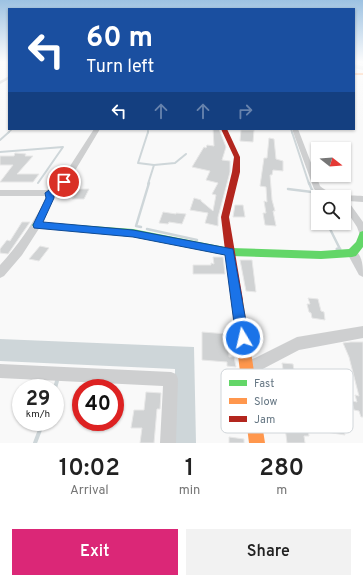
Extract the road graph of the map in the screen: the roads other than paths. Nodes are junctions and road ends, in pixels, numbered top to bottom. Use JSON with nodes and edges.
{"nodes":[{"id":1,"x":96,"y":130,"type":"edge"},
{"id":2,"x":224,"y":130,"type":"edge"},
{"id":3,"x":295,"y":130,"type":"edge"},
{"id":4,"x":320,"y":190,"type":"edge"},
{"id":5,"x":0,"y":193,"type":"edge"},
{"id":6,"x":49,"y":193,"type":"junction"},
{"id":7,"x":351,"y":198,"type":"edge"},
{"id":8,"x":363,"y":198,"type":"edge"},
{"id":9,"x":351,"y":211,"type":"edge"},
{"id":10,"x":38,"y":225,"type":"junction"},
{"id":11,"x":363,"y":232,"type":"edge"},
{"id":12,"x":363,"y":235,"type":"edge"},
{"id":13,"x":230,"y":252,"type":"junction"},
{"id":14,"x":352,"y":253,"type":"junction"},
{"id":15,"x":363,"y":272,"type":"edge"},
{"id":16,"x":0,"y":273,"type":"edge"},
{"id":17,"x":363,"y":332,"type":"edge"},
{"id":18,"x":247,"y":367,"type":"joint"},
{"id":19,"x":0,"y":371,"type":"edge"},
{"id":20,"x":256,"y":433,"type":"edge"},
{"id":21,"x":168,"y":443,"type":"edge"},
{"id":22,"x":257,"y":443,"type":"edge"}],
"edges":[{"from":1,"to":6,"type":"street"},
{"from":2,"to":13,"type":"street"},
{"from":3,"to":4,"type":"street"},
{"from":5,"to":6,"type":"street"},
{"from":6,"to":10,"type":"street"},
{"from":7,"to":8,"type":"street"},
{"from":9,"to":11,"type":"street"},
{"from":10,"to":13,"type":"street"},
{"from":10,"to":16,"type":"street"},
{"from":12,"to":14,"type":"street"},
{"from":13,"to":14,"type":"street"},
{"from":13,"to":18,"type":"street"},
{"from":14,"to":15,"type":"street"},
{"from":17,"to":18,"type":"street"},
{"from":19,"to":21,"type":"street"},
{"from":20,"to":22,"type":"street"}]}
